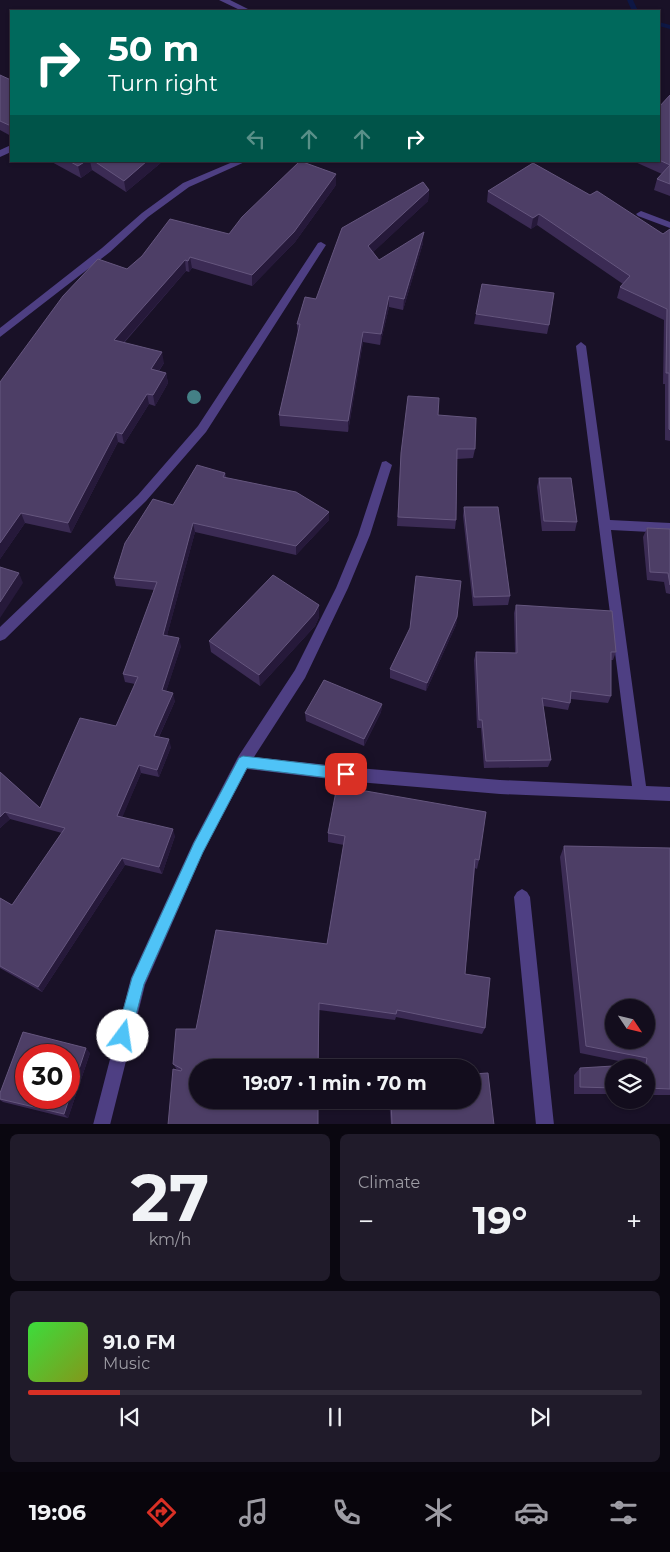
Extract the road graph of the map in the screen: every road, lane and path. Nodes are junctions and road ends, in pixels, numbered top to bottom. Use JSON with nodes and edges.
{"nodes":[{"id":1,"x":224,"y":0,"type":"edge"},
{"id":2,"x":246,"y":10,"type":"edge"},
{"id":3,"x":241,"y":162,"type":"edge"},
{"id":4,"x":640,"y":214,"type":"dead end"},
{"id":5,"x":670,"y":225,"type":"edge"},
{"id":6,"x":321,"y":245,"type":"dead end"},
{"id":7,"x":0,"y":333,"type":"edge"},
{"id":8,"x":581,"y":346,"type":"dead end"},
{"id":9,"x":386,"y":466,"type":"dead end"},
{"id":10,"x":605,"y":524,"type":"junction"},
{"id":11,"x":670,"y":528,"type":"edge"},
{"id":12,"x":0,"y":635,"type":"edge"},
{"id":13,"x":243,"y":762,"type":"junction"},
{"id":14,"x":640,"y":793,"type":"junction"},
{"id":15,"x":670,"y":794,"type":"edge"},
{"id":16,"x":522,"y":897,"type":"dead end"},
{"id":17,"x":101,"y":1124,"type":"edge"},
{"id":18,"x":545,"y":1124,"type":"edge"}],
"edges":[{"from":1,"to":2,"type":"street"},
{"from":3,"to":7,"type":"street"},
{"from":4,"to":5,"type":"street"},
{"from":6,"to":12,"type":"street"},
{"from":8,"to":10,"type":"street"},
{"from":9,"to":13,"type":"street"},
{"from":10,"to":11,"type":"street"},
{"from":10,"to":14,"type":"street"},
{"from":13,"to":14,"type":"street"},
{"from":13,"to":17,"type":"street"},
{"from":14,"to":15,"type":"street"},
{"from":16,"to":18,"type":"street"}]}
